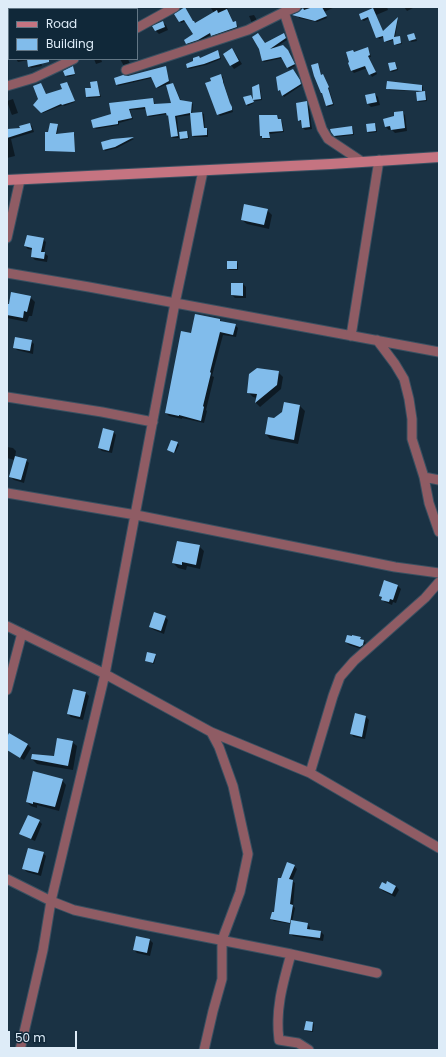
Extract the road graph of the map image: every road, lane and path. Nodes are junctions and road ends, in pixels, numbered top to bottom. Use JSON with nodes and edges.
{"nodes":[{"id":1,"x":175,"y":7,"type":"edge"},
{"id":2,"x":296,"y":7,"type":"edge"},
{"id":3,"x":284,"y":12,"type":"junction"},
{"id":4,"x":138,"y":27,"type":"edge"},
{"id":5,"x":72,"y":60,"type":"edge"},
{"id":6,"x":126,"y":70,"type":"dead end"},
{"id":7,"x":7,"y":86,"type":"edge"},
{"id":8,"x":439,"y":157,"type":"edge"},
{"id":9,"x":379,"y":160,"type":"junction"},
{"id":10,"x":361,"y":162,"type":"junction"},
{"id":11,"x":203,"y":171,"type":"junction"},
{"id":12,"x":7,"y":180,"type":"edge"},
{"id":13,"x":20,"y":180,"type":"junction"},
{"id":14,"x":7,"y":238,"type":"edge"},
{"id":15,"x":7,"y":273,"type":"edge"},
{"id":16,"x":175,"y":303,"type":"junction"},
{"id":17,"x":351,"y":336,"type":"junction"},
{"id":18,"x":377,"y":340,"type":"junction"},
{"id":19,"x":439,"y":352,"type":"edge"},
{"id":20,"x":7,"y":397,"type":"edge"},
{"id":21,"x":153,"y":422,"type":"junction"},
{"id":22,"x":424,"y":477,"type":"junction"},
{"id":23,"x":439,"y":480,"type":"edge"},
{"id":24,"x":7,"y":493,"type":"edge"},
{"id":25,"x":136,"y":515,"type":"junction"},
{"id":26,"x":439,"y":532,"type":"edge"},
{"id":27,"x":439,"y":573,"type":"edge"},
{"id":28,"x":439,"y":582,"type":"edge"},
{"id":29,"x":7,"y":626,"type":"edge"},
{"id":30,"x":22,"y":633,"type":"junction"},
{"id":31,"x":105,"y":674,"type":"junction"},
{"id":32,"x":7,"y":690,"type":"edge"},
{"id":33,"x":211,"y":732,"type":"junction"},
{"id":34,"x":310,"y":773,"type":"junction"},
{"id":35,"x":439,"y":848,"type":"edge"},
{"id":36,"x":7,"y":879,"type":"edge"},
{"id":37,"x":51,"y":901,"type":"junction"},
{"id":38,"x":222,"y":940,"type":"junction"},
{"id":39,"x":291,"y":954,"type":"junction"},
{"id":40,"x":376,"y":973,"type":"dead end"},
{"id":41,"x":20,"y":1050,"type":"edge"},
{"id":42,"x":204,"y":1050,"type":"edge"},
{"id":43,"x":309,"y":1050,"type":"edge"}],
"edges":[{"from":1,"to":4,"type":"street"},
{"from":2,"to":3,"type":"street"},
{"from":3,"to":6,"type":"street"},
{"from":3,"to":10,"type":"street"},
{"from":5,"to":7,"type":"street"},
{"from":8,"to":9,"type":"main road"},
{"from":9,"to":10,"type":"main road"},
{"from":9,"to":17,"type":"street"},
{"from":10,"to":11,"type":"main road"},
{"from":11,"to":13,"type":"main road"},
{"from":11,"to":16,"type":"street"},
{"from":12,"to":13,"type":"main road"},
{"from":13,"to":14,"type":"street"},
{"from":15,"to":16,"type":"street"},
{"from":16,"to":17,"type":"street"},
{"from":16,"to":21,"type":"street"},
{"from":17,"to":18,"type":"street"},
{"from":18,"to":19,"type":"street"},
{"from":18,"to":22,"type":"street"},
{"from":20,"to":21,"type":"street"},
{"from":21,"to":25,"type":"street"},
{"from":22,"to":23,"type":"street"},
{"from":22,"to":26,"type":"street"},
{"from":24,"to":25,"type":"street"},
{"from":25,"to":27,"type":"street"},
{"from":25,"to":31,"type":"street"},
{"from":28,"to":34,"type":"street"},
{"from":29,"to":30,"type":"street"},
{"from":30,"to":31,"type":"street"},
{"from":30,"to":32,"type":"street"},
{"from":31,"to":33,"type":"street"},
{"from":31,"to":37,"type":"street"},
{"from":33,"to":34,"type":"street"},
{"from":33,"to":38,"type":"street"},
{"from":34,"to":35,"type":"street"},
{"from":36,"to":37,"type":"street"},
{"from":37,"to":38,"type":"street"},
{"from":37,"to":41,"type":"street"},
{"from":38,"to":39,"type":"street"},
{"from":38,"to":42,"type":"street"},
{"from":39,"to":40,"type":"street"},
{"from":39,"to":43,"type":"street"}]}
